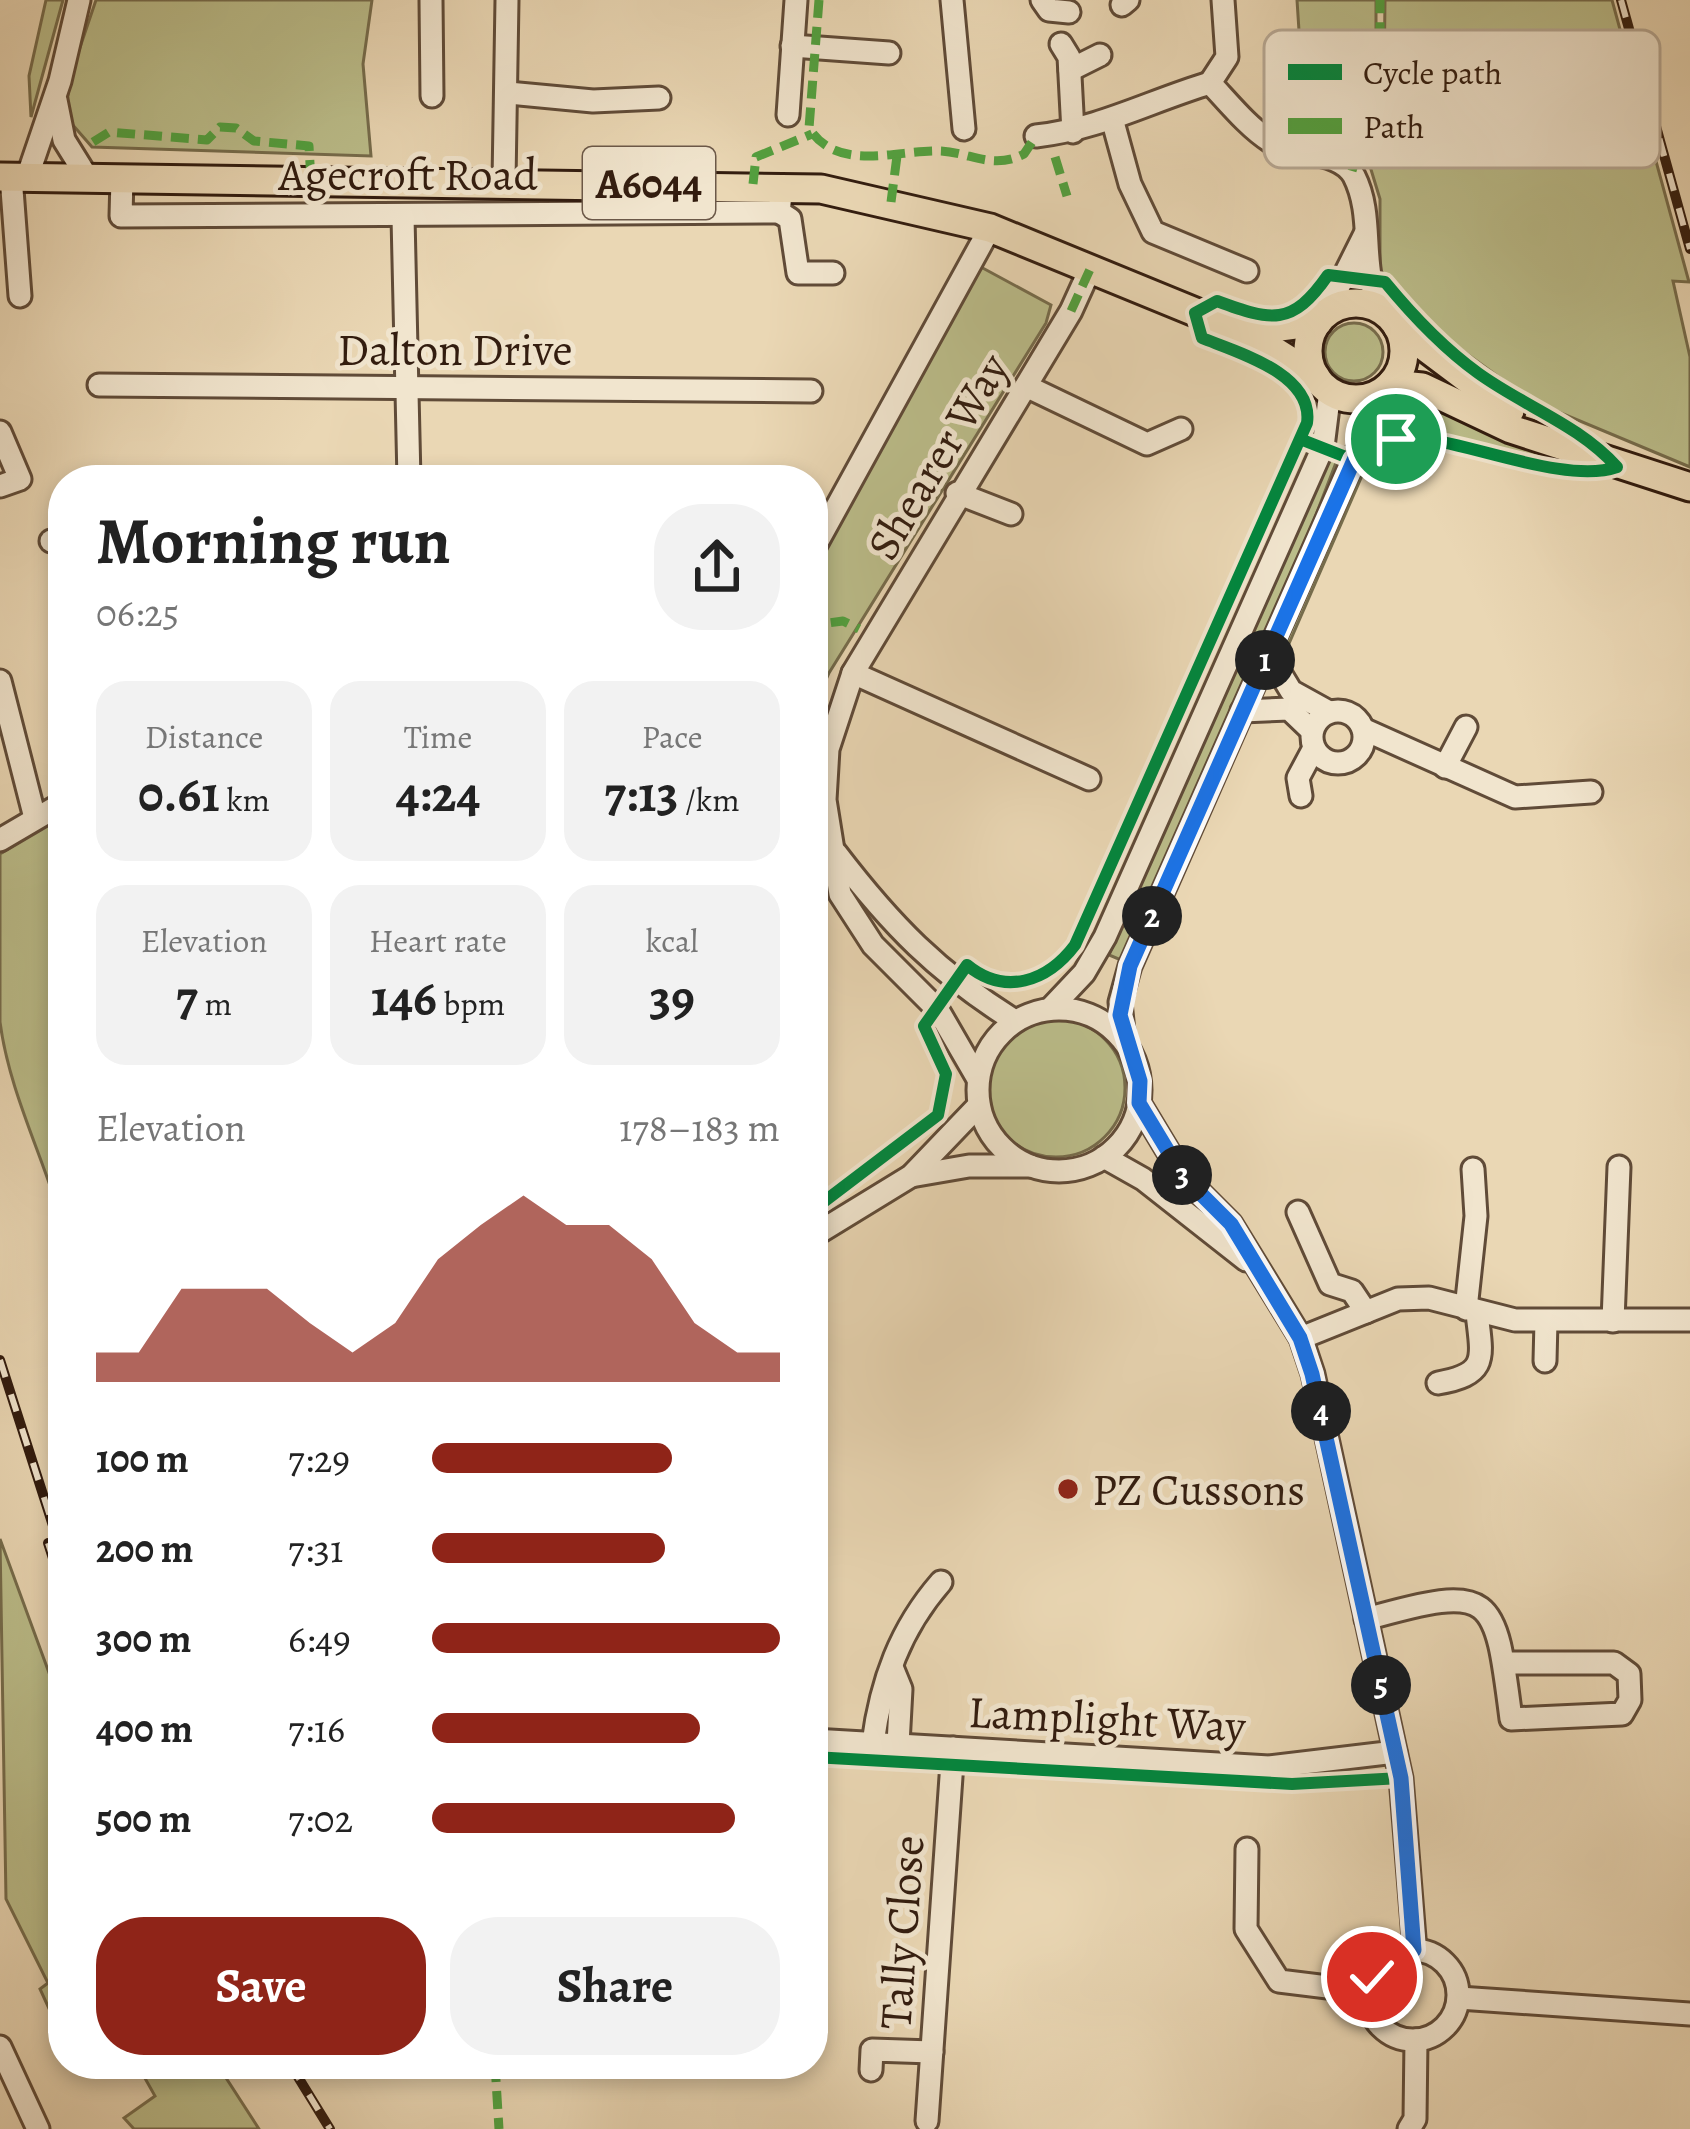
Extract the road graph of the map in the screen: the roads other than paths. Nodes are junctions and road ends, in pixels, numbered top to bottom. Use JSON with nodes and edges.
{"nodes":[{"id":1,"x":79,"y":0,"type":"edge"},
{"id":2,"x":431,"y":0,"type":"edge"},
{"id":3,"x":507,"y":0,"type":"edge"},
{"id":4,"x":796,"y":0,"type":"edge"},
{"id":5,"x":952,"y":0,"type":"edge"},
{"id":6,"x":1042,"y":0,"type":"edge"},
{"id":7,"x":1223,"y":0,"type":"edge"},
{"id":8,"x":1069,"y":12,"type":"dead end"},
{"id":9,"x":1061,"y":44,"type":"dead end"},
{"id":10,"x":792,"y":46,"type":"junction"},
{"id":11,"x":889,"y":53,"type":"dead end"},
{"id":12,"x":1100,"y":55,"type":"dead end"},
{"id":13,"x":1070,"y":70,"type":"junction"},
{"id":14,"x":1210,"y":83,"type":"junction"},
{"id":15,"x":508,"y":93,"type":"junction"},
{"id":16,"x":56,"y":94,"type":"junction"},
{"id":17,"x":433,"y":96,"type":"dead end"},
{"id":18,"x":659,"y":98,"type":"dead end"},
{"id":19,"x":788,"y":115,"type":"dead end"},
{"id":20,"x":1113,"y":122,"type":"junction"},
{"id":21,"x":964,"y":131,"type":"dead end"},
{"id":22,"x":1264,"y":136,"type":"edge"},
{"id":23,"x":1347,"y":168,"type":"edge"},
{"id":24,"x":13,"y":176,"type":"edge"},
{"id":25,"x":87,"y":177,"type":"junction"},
{"id":26,"x":122,"y":178,"type":"junction"},
{"id":27,"x":504,"y":182,"type":"junction"},
{"id":28,"x":780,"y":199,"type":"junction"},
{"id":29,"x":403,"y":218,"type":"junction"},
{"id":30,"x":990,"y":229,"type":"junction"},
{"id":31,"x":1366,"y":232,"type":"junction"},
{"id":32,"x":1091,"y":267,"type":"junction"},
{"id":33,"x":1247,"y":271,"type":"dead end"},
{"id":34,"x":833,"y":273,"type":"dead end"},
{"id":35,"x":13,"y":284,"type":"edge"},
{"id":36,"x":1322,"y":318,"type":"junction"},
{"id":37,"x":1390,"y":319,"type":"junction"},
{"id":38,"x":1244,"y":332,"type":"junction"},
{"id":39,"x":1323,"y":384,"type":"junction"},
{"id":40,"x":99,"y":385,"type":"dead end"},
{"id":41,"x":1026,"y":386,"type":"junction"},
{"id":42,"x":407,"y":387,"type":"junction"},
{"id":43,"x":1388,"y":387,"type":"junction"},
{"id":44,"x":811,"y":391,"type":"dead end"},
{"id":45,"x":1181,"y":429,"type":"dead end"},
{"id":46,"x":0,"y":432,"type":"edge"},
{"id":47,"x":1563,"y":447,"type":"junction"},
{"id":48,"x":409,"y":465,"type":"edge"},
{"id":49,"x":0,"y":486,"type":"edge"},
{"id":50,"x":1690,"y":487,"type":"edge"},
{"id":51,"x":957,"y":493,"type":"junction"},
{"id":52,"x":1011,"y":514,"type":"dead end"},
{"id":53,"x":828,"y":523,"type":"edge"},
{"id":54,"x":1268,"y":653,"type":"junction"},
{"id":55,"x":853,"y":674,"type":"junction"},
{"id":56,"x":0,"y":681,"type":"edge"},
{"id":57,"x":1242,"y":711,"type":"junction"},
{"id":58,"x":1329,"y":712,"type":"junction"},
{"id":59,"x":1466,"y":727,"type":"dead end"},
{"id":60,"x":1363,"y":729,"type":"junction"},
{"id":61,"x":1313,"y":740,"type":"junction"},
{"id":62,"x":828,"y":749,"type":"edge"},
{"id":63,"x":1445,"y":767,"type":"junction"},
{"id":64,"x":1089,"y":778,"type":"dead end"},
{"id":65,"x":1591,"y":792,"type":"dead end"},
{"id":66,"x":1301,"y":796,"type":"dead end"},
{"id":67,"x":48,"y":811,"type":"edge"},
{"id":68,"x":35,"y":818,"type":"junction"},
{"id":69,"x":828,"y":821,"type":"edge"},
{"id":70,"x":0,"y":841,"type":"edge"},
{"id":71,"x":832,"y":848,"type":"junction"},
{"id":72,"x":1050,"y":1009,"type":"junction"},
{"id":73,"x":1015,"y":1022,"type":"junction"},
{"id":74,"x":1124,"y":1041,"type":"junction"},
{"id":75,"x":979,"y":1078,"type":"junction"},
{"id":76,"x":1139,"y":1103,"type":"junction"},
{"id":77,"x":979,"y":1105,"type":"junction"},
{"id":78,"x":1105,"y":1156,"type":"junction"},
{"id":79,"x":1031,"y":1166,"type":"junction"},
{"id":80,"x":1619,"y":1167,"type":"dead end"},
{"id":81,"x":1473,"y":1169,"type":"dead end"},
{"id":82,"x":911,"y":1176,"type":"junction"},
{"id":83,"x":1298,"y":1212,"type":"dead end"},
{"id":84,"x":828,"y":1227,"type":"edge"},
{"id":85,"x":1261,"y":1271,"type":"junction"},
{"id":86,"x":1471,"y":1311,"type":"junction"},
{"id":87,"x":1366,"y":1312,"type":"junction"},
{"id":88,"x":1690,"y":1320,"type":"edge"},
{"id":89,"x":1546,"y":1321,"type":"junction"},
{"id":90,"x":1613,"y":1321,"type":"junction"},
{"id":91,"x":1300,"y":1338,"type":"junction"},
{"id":92,"x":1545,"y":1361,"type":"dead end"},
{"id":93,"x":1438,"y":1383,"type":"dead end"},
{"id":94,"x":941,"y":1582,"type":"dead end"},
{"id":95,"x":1366,"y":1619,"type":"junction"},
{"id":96,"x":1504,"y":1663,"type":"junction"},
{"id":97,"x":892,"y":1667,"type":"junction"},
{"id":98,"x":828,"y":1740,"type":"edge"},
{"id":99,"x":873,"y":1743,"type":"junction"},
{"id":100,"x":898,"y":1744,"type":"junction"},
{"id":101,"x":953,"y":1748,"type":"junction"},
{"id":102,"x":1396,"y":1752,"type":"junction"},
{"id":103,"x":1247,"y":1849,"type":"dead end"},
{"id":104,"x":1414,"y":1950,"type":"junction"},
{"id":105,"x":1368,"y":1992,"type":"junction"},
{"id":106,"x":1459,"y":1998,"type":"junction"},
{"id":107,"x":1690,"y":2014,"type":"edge"},
{"id":108,"x":1416,"y":2041,"type":"junction"},
{"id":109,"x":0,"y":2047,"type":"edge"},
{"id":110,"x":932,"y":2051,"type":"junction"},
{"id":111,"x":872,"y":2070,"type":"dead end"},
{"id":112,"x":10,"y":2094,"type":"edge"},
{"id":113,"x":927,"y":2121,"type":"dead end"},
{"id":114,"x":38,"y":2129,"type":"edge"},
{"id":115,"x":1409,"y":2129,"type":"edge"}],
"edges":[{"from":1,"to":16,"type":"street"},
{"from":2,"to":17,"type":"street"},
{"from":3,"to":15,"type":"street"},
{"from":4,"to":10,"type":"street"},
{"from":5,"to":21,"type":"street"},
{"from":6,"to":8,"type":"street"},
{"from":7,"to":14,"type":"street"},
{"from":9,"to":13,"type":"street"},
{"from":10,"to":11,"type":"street"},
{"from":10,"to":19,"type":"street"},
{"from":12,"to":13,"type":"street"},
{"from":13,"to":20,"type":"street"},
{"from":14,"to":20,"type":"street"},
{"from":14,"to":22,"type":"street"},
{"from":15,"to":18,"type":"street"},
{"from":15,"to":27,"type":"street"},
{"from":16,"to":24,"type":"street"},
{"from":16,"to":25,"type":"street"},
{"from":20,"to":33,"type":"street"},
{"from":23,"to":31,"type":"street"},
{"from":24,"to":25,"type":"main road","name":"Agecroft Road","number":"A6044"},
{"from":24,"to":35,"type":"street"},
{"from":25,"to":26,"type":"main road","name":"Agecroft Road","number":"A6044"},
{"from":26,"to":27,"type":"main road","name":"Agecroft Road","number":"A6044"},
{"from":26,"to":29,"type":"street","name":"Agecroft Road"},
{"from":27,"to":28,"type":"main road","name":"Agecroft Road","number":"A6044"},
{"from":28,"to":29,"type":"street","name":"Agecroft Road"},
{"from":28,"to":30,"type":"main road","name":"Agecroft Road","number":"A6044"},
{"from":28,"to":34,"type":"street"},
{"from":29,"to":42,"type":"street"},
{"from":30,"to":32,"type":"main road","name":"Agecroft Road","number":"A6044"},
{"from":30,"to":53,"type":"street"},
{"from":31,"to":36,"type":"street"},
{"from":31,"to":37,"type":"street"},
{"from":32,"to":38,"type":"main road","name":"Agecroft Road","number":"A6044"},
{"from":32,"to":41,"type":"street","name":"Shearer Way"},
{"from":36,"to":37,"type":"main road"},
{"from":36,"to":38,"type":"main road"},
{"from":36,"to":39,"type":"main road"},
{"from":37,"to":43,"type":"main road"},
{"from":37,"to":47,"type":"main road"},
{"from":38,"to":39,"type":"main road","name":"Agecroft Road","number":"A6044"},
{"from":39,"to":43,"type":"main road"},
{"from":39,"to":72,"type":"street"},
{"from":40,"to":42,"type":"street","name":"Dalton Drive"},
{"from":41,"to":45,"type":"street"},
{"from":41,"to":51,"type":"street","name":"Shearer Way"},
{"from":42,"to":44,"type":"street","name":"Dalton Drive"},
{"from":42,"to":48,"type":"street"},
{"from":43,"to":47,"type":"main road"},
{"from":43,"to":54,"type":"street"},
{"from":46,"to":49,"type":"street"},
{"from":47,"to":50,"type":"main road"},
{"from":51,"to":52,"type":"street"},
{"from":51,"to":55,"type":"street","name":"Shearer Way"},
{"from":54,"to":57,"type":"street"},
{"from":54,"to":58,"type":"street"},
{"from":55,"to":62,"type":"street","name":"Shearer Way"},
{"from":55,"to":64,"type":"street"},
{"from":56,"to":68,"type":"street"},
{"from":57,"to":61,"type":"street"},
{"from":57,"to":74,"type":"street"},
{"from":58,"to":60,"type":"street"},
{"from":58,"to":61,"type":"street"},
{"from":59,"to":63,"type":"street"},
{"from":60,"to":61,"type":"street"},
{"from":60,"to":63,"type":"street"},
{"from":61,"to":66,"type":"street"},
{"from":63,"to":65,"type":"street"},
{"from":67,"to":68,"type":"street"},
{"from":68,"to":70,"type":"street"},
{"from":69,"to":71,"type":"street","name":"Shearer Way"},
{"from":71,"to":73,"type":"street"},
{"from":71,"to":75,"type":"street","name":"Shearer Way"},
{"from":72,"to":73,"type":"street"},
{"from":72,"to":74,"type":"street"},
{"from":73,"to":75,"type":"street"},
{"from":74,"to":76,"type":"street"},
{"from":75,"to":77,"type":"street"},
{"from":76,"to":78,"type":"street"},
{"from":76,"to":85,"type":"street"},
{"from":77,"to":79,"type":"street"},
{"from":77,"to":82,"type":"street"},
{"from":78,"to":79,"type":"street"},
{"from":78,"to":85,"type":"street"},
{"from":79,"to":82,"type":"street"},
{"from":80,"to":90,"type":"street"},
{"from":81,"to":86,"type":"street"},
{"from":82,"to":84,"type":"street"},
{"from":83,"to":87,"type":"street"},
{"from":85,"to":91,"type":"street"},
{"from":86,"to":87,"type":"street"},
{"from":86,"to":89,"type":"street"},
{"from":86,"to":93,"type":"street"},
{"from":87,"to":91,"type":"street"},
{"from":88,"to":90,"type":"street"},
{"from":89,"to":90,"type":"street"},
{"from":89,"to":92,"type":"street"},
{"from":91,"to":95,"type":"street"},
{"from":94,"to":97,"type":"street"},
{"from":95,"to":96,"type":"street"},
{"from":95,"to":102,"type":"street"},
{"from":96,"to":96,"type":"street"},
{"from":97,"to":99,"type":"street"},
{"from":97,"to":100,"type":"street"},
{"from":98,"to":99,"type":"street","name":"Lamplight Way"},
{"from":99,"to":100,"type":"street","name":"Lamplight Way"},
{"from":100,"to":101,"type":"street","name":"Lamplight Way"},
{"from":101,"to":102,"type":"street","name":"Lamplight Way"},
{"from":101,"to":110,"type":"street","name":"Tally Close"},
{"from":102,"to":104,"type":"street"},
{"from":103,"to":105,"type":"street"},
{"from":104,"to":105,"type":"street"},
{"from":104,"to":106,"type":"street"},
{"from":105,"to":108,"type":"street"},
{"from":106,"to":107,"type":"street"},
{"from":106,"to":108,"type":"street"},
{"from":108,"to":115,"type":"street"},
{"from":109,"to":112,"type":"street"},
{"from":110,"to":111,"type":"street"},
{"from":110,"to":113,"type":"street","name":"Tally Close"},
{"from":112,"to":114,"type":"street"}]}
